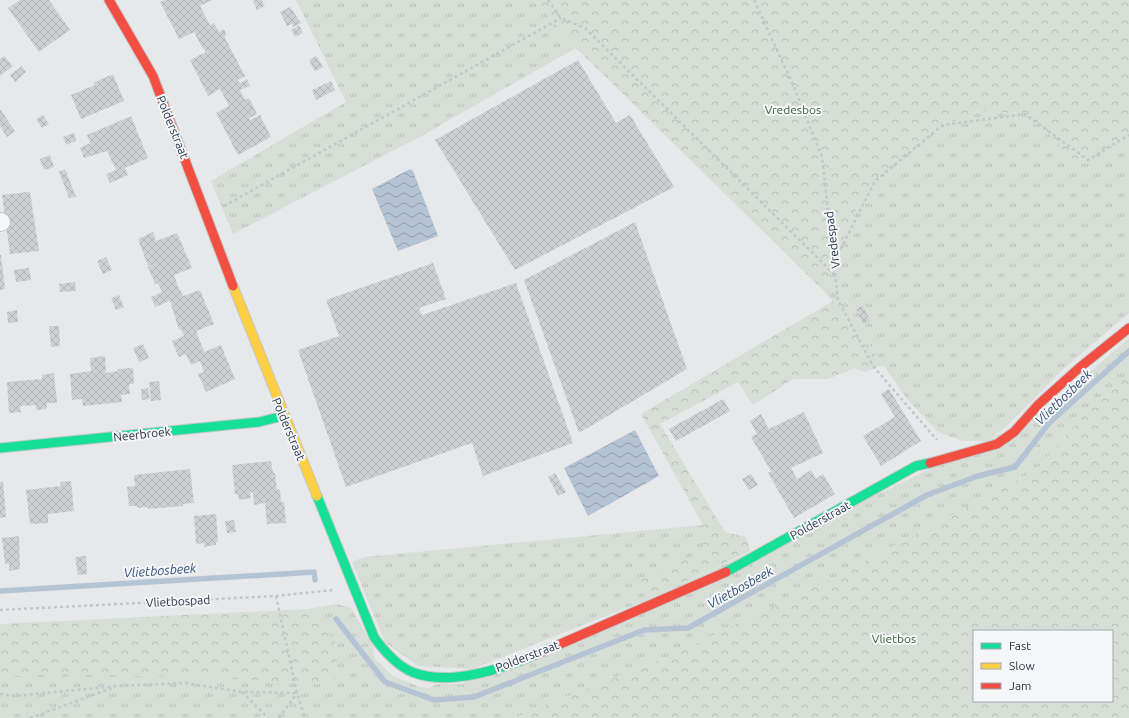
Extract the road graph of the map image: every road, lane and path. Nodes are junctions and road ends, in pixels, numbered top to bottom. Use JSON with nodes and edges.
{"nodes":[{"id":1,"x":109,"y":0,"type":"edge"},
{"id":2,"x":548,"y":0,"type":"edge"},
{"id":3,"x":754,"y":0,"type":"edge"},
{"id":4,"x":561,"y":18,"type":"junction"},
{"id":5,"x":1129,"y":135,"type":"edge"},
{"id":6,"x":222,"y":208,"type":"dead end"},
{"id":7,"x":834,"y":261,"type":"junction"},
{"id":8,"x":836,"y":276,"type":"junction"},
{"id":9,"x":1129,"y":328,"type":"edge"},
{"id":10,"x":283,"y":416,"type":"junction"},
{"id":11,"x":0,"y":448,"type":"edge"},
{"id":12,"x":951,"y":457,"type":"junction"},
{"id":13,"x":355,"y":587,"type":"junction"},
{"id":14,"x":276,"y":596,"type":"junction"},
{"id":15,"x":0,"y":610,"type":"edge"},
{"id":16,"x":117,"y":686,"type":"junction"},
{"id":17,"x":242,"y":692,"type":"junction"},
{"id":18,"x":297,"y":692,"type":"junction"},
{"id":19,"x":0,"y":694,"type":"edge"},
{"id":20,"x":30,"y":718,"type":"edge"},
{"id":21,"x":268,"y":718,"type":"edge"},
{"id":22,"x":279,"y":718,"type":"edge"},
{"id":23,"x":305,"y":718,"type":"edge"}],
"edges":[{"from":1,"to":10,"type":"street","name":"Polderstraat"},
{"from":2,"to":4,"type":"path"},
{"from":3,"to":7,"type":"path","name":"Vredespad"},
{"from":4,"to":6,"type":"path"},
{"from":4,"to":8,"type":"path"},
{"from":5,"to":7,"type":"path"},
{"from":7,"to":8,"type":"path","name":"Vredespad"},
{"from":8,"to":12,"type":"path","name":"Vredespad"},
{"from":9,"to":12,"type":"street","name":"Polderstraat"},
{"from":10,"to":11,"type":"street","name":"Neerbroek"},
{"from":10,"to":13,"type":"street","name":"Polderstraat"},
{"from":12,"to":13,"type":"street","name":"Polderstraat"},
{"from":13,"to":14,"type":"path","name":"Vlietbospad"},
{"from":14,"to":15,"type":"path","name":"Vlietbospad"},
{"from":14,"to":18,"type":"path"},
{"from":16,"to":17,"type":"path"},
{"from":16,"to":19,"type":"path"},
{"from":16,"to":20,"type":"path"},
{"from":17,"to":18,"type":"path"},
{"from":17,"to":21,"type":"path"},
{"from":18,"to":22,"type":"path"},
{"from":18,"to":23,"type":"path"}]}
